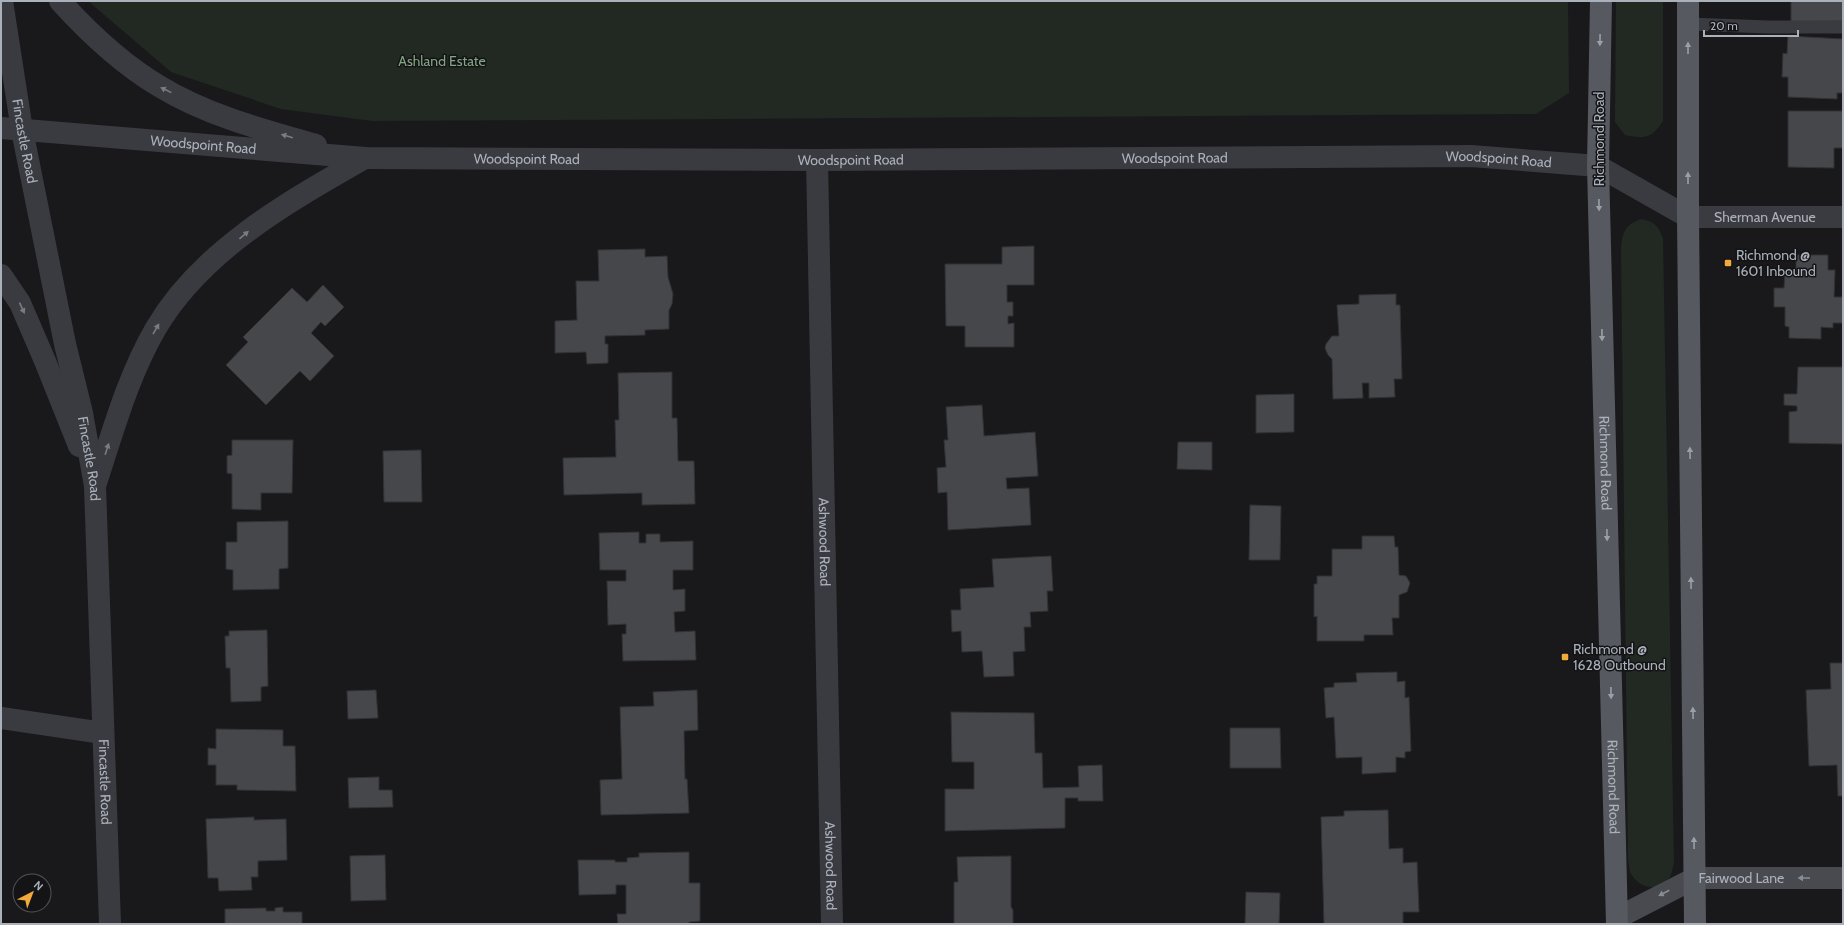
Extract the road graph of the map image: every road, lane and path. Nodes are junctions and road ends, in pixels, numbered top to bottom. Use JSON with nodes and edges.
{"nodes":[{"id":1,"x":2,"y":1,"type":"edge"},
{"id":2,"x":60,"y":1,"type":"edge"},
{"id":3,"x":1601,"y":1,"type":"edge"},
{"id":4,"x":1688,"y":1,"type":"edge"},
{"id":5,"x":1688,"y":24,"type":"junction"},
{"id":6,"x":1843,"y":27,"type":"edge"},
{"id":7,"x":1,"y":128,"type":"edge"},
{"id":8,"x":22,"y":130,"type":"junction"},
{"id":9,"x":365,"y":158,"type":"junction"},
{"id":10,"x":817,"y":160,"type":"junction"},
{"id":11,"x":1598,"y":166,"type":"junction"},
{"id":12,"x":1688,"y":217,"type":"junction"},
{"id":13,"x":1843,"y":218,"type":"edge"},
{"id":14,"x":1,"y":275,"type":"edge"},
{"id":15,"x":95,"y":486,"type":"junction"},
{"id":16,"x":1,"y":718,"type":"edge"},
{"id":17,"x":103,"y":733,"type":"junction"},
{"id":18,"x":1694,"y":878,"type":"junction"},
{"id":19,"x":1843,"y":878,"type":"edge"},
{"id":20,"x":1621,"y":922,"type":"edge"},
{"id":21,"x":110,"y":924,"type":"edge"},
{"id":22,"x":832,"y":924,"type":"edge"},
{"id":23,"x":1695,"y":924,"type":"edge"}],
"edges":[{"from":1,"to":8,"type":"street","name":"Fincastle Road"},
{"from":9,"to":2,"type":"street","one_way":true},
{"from":3,"to":11,"type":"main road","name":"Richmond Road","one_way":true},
{"from":4,"to":5,"type":"main road"},
{"from":5,"to":6,"type":"lane"},
{"from":12,"to":5,"type":"main road","one_way":true},
{"from":7,"to":8,"type":"street","name":"Woodspoint Road"},
{"from":8,"to":9,"type":"street","name":"Woodspoint Road"},
{"from":8,"to":15,"type":"street","name":"Fincastle Road"},
{"from":9,"to":10,"type":"street","name":"Woodspoint Road"},
{"from":15,"to":9,"type":"street","one_way":true},
{"from":10,"to":11,"type":"street","name":"Woodspoint Road"},
{"from":10,"to":22,"type":"street","name":"Ashwood Road"},
{"from":11,"to":12,"type":"street","name":"Woodspoint Road"},
{"from":11,"to":20,"type":"main road","name":"Richmond Road","one_way":true},
{"from":12,"to":13,"type":"street","name":"Sherman Avenue"},
{"from":18,"to":12,"type":"main road","one_way":true},
{"from":14,"to":15,"type":"street","one_way":true},
{"from":15,"to":17,"type":"street","name":"Fincastle Road"},
{"from":16,"to":17,"type":"street"},
{"from":17,"to":21,"type":"street","name":"Fincastle Road"},
{"from":19,"to":18,"type":"street","name":"Fairwood Lane","one_way":true},
{"from":18,"to":20,"type":"street","name":"Fairwood Lane","one_way":true},
{"from":18,"to":23,"type":"main road"}]}
